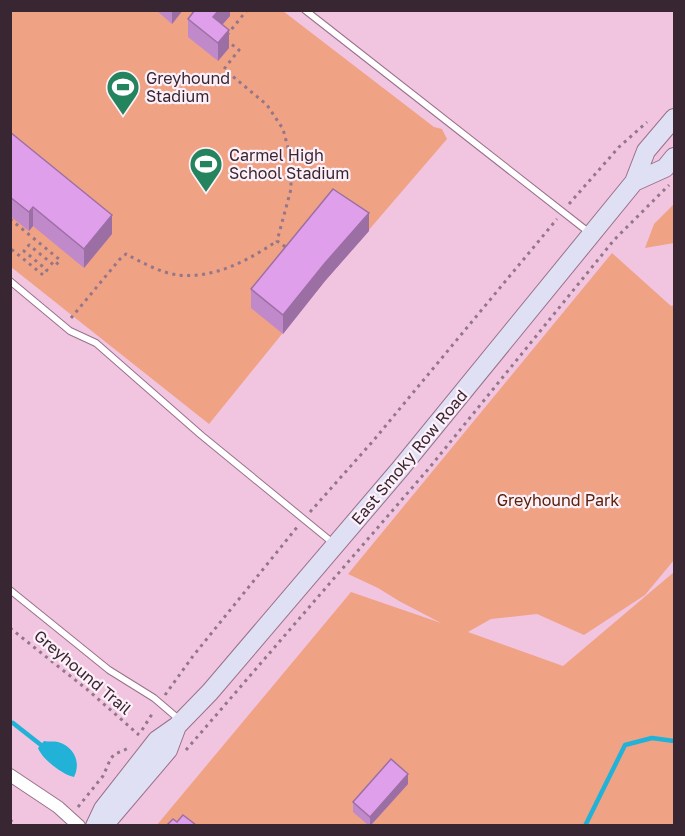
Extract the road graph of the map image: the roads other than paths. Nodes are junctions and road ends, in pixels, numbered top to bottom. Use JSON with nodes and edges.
{"nodes":[{"id":1,"x":305,"y":10,"type":"edge"},
{"id":2,"x":675,"y":118,"type":"edge"},
{"id":3,"x":675,"y":157,"type":"edge"},
{"id":4,"x":634,"y":182,"type":"junction"},
{"id":5,"x":591,"y":234,"type":"junction"},
{"id":6,"x":10,"y":281,"type":"edge"},
{"id":7,"x":336,"y":545,"type":"junction"},
{"id":8,"x":10,"y":590,"type":"edge"},
{"id":9,"x":179,"y":724,"type":"junction"},
{"id":10,"x":10,"y":775,"type":"edge"},
{"id":11,"x":79,"y":825,"type":"edge"},
{"id":12,"x":96,"y":825,"type":"edge"},
{"id":13,"x":102,"y":825,"type":"edge"}],
"edges":[{"from":1,"to":5,"type":"lane"},
{"from":2,"to":4,"type":"street","name":"East Smoky Row Road"},
{"from":3,"to":4,"type":"street","name":"East Smoky Row Road"},
{"from":4,"to":5,"type":"street","name":"East Smoky Row Road"},
{"from":5,"to":7,"type":"street","name":"East Smoky Row Road"},
{"from":6,"to":7,"type":"lane"},
{"from":7,"to":9,"type":"street","name":"East Smoky Row Road"},
{"from":8,"to":9,"type":"lane"},
{"from":9,"to":12,"type":"street","name":"East Smoky Row Road"},
{"from":9,"to":13,"type":"street","name":"East Smoky Row Road"},
{"from":10,"to":11,"type":"street"}]}
